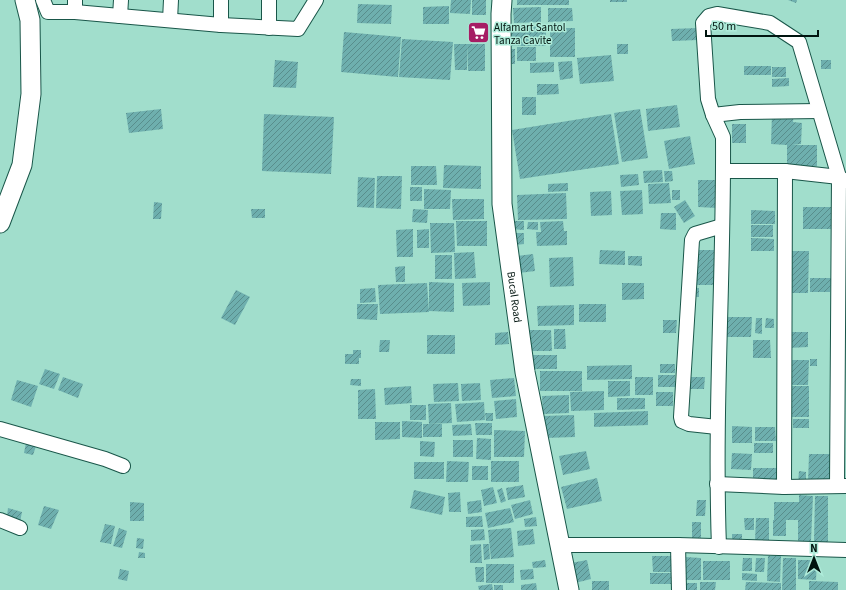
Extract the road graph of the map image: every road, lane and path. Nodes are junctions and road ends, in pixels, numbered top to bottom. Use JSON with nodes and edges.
{"nodes":[{"id":1,"x":25,"y":0,"type":"edge"},
{"id":2,"x":43,"y":0,"type":"edge"},
{"id":3,"x":121,"y":0,"type":"edge"},
{"id":4,"x":171,"y":0,"type":"edge"},
{"id":5,"x":221,"y":0,"type":"edge"},
{"id":6,"x":269,"y":0,"type":"edge"},
{"id":7,"x":316,"y":0,"type":"edge"},
{"id":8,"x":502,"y":0,"type":"edge"},
{"id":9,"x":75,"y":6,"type":"edge"},
{"id":10,"x":120,"y":16,"type":"junction"},
{"id":11,"x":170,"y":20,"type":"junction"},
{"id":12,"x":221,"y":25,"type":"junction"},
{"id":13,"x":269,"y":28,"type":"junction"},
{"id":14,"x":820,"y":112,"type":"junction"},
{"id":15,"x":713,"y":115,"type":"junction"},
{"id":16,"x":724,"y":171,"type":"junction"},
{"id":17,"x":785,"y":171,"type":"junction"},
{"id":18,"x":843,"y":179,"type":"edge"},
{"id":19,"x":0,"y":223,"type":"edge"},
{"id":20,"x":722,"y":226,"type":"junction"},
{"id":21,"x":718,"y":427,"type":"junction"},
{"id":22,"x":0,"y":429,"type":"edge"},
{"id":23,"x":123,"y":466,"type":"dead end"},
{"id":24,"x":717,"y":484,"type":"junction"},
{"id":25,"x":841,"y":486,"type":"edge"},
{"id":26,"x":784,"y":487,"type":"junction"},
{"id":27,"x":0,"y":520,"type":"edge"},
{"id":28,"x":20,"y":528,"type":"dead end"},
{"id":29,"x":560,"y":545,"type":"junction"},
{"id":30,"x":678,"y":545,"type":"junction"},
{"id":31,"x":719,"y":547,"type":"junction"},
{"id":32,"x":846,"y":550,"type":"edge"},
{"id":33,"x":569,"y":590,"type":"edge"},
{"id":34,"x":679,"y":590,"type":"edge"}],
"edges":[{"from":1,"to":19,"type":"street"},
{"from":2,"to":9,"type":"street"},
{"from":3,"to":10,"type":"street"},
{"from":4,"to":11,"type":"street"},
{"from":5,"to":12,"type":"street"},
{"from":6,"to":13,"type":"street"},
{"from":7,"to":13,"type":"street"},
{"from":8,"to":29,"type":"street","name":"Bucal Road"},
{"from":9,"to":10,"type":"street"},
{"from":10,"to":11,"type":"street"},
{"from":11,"to":12,"type":"street"},
{"from":12,"to":13,"type":"street"},
{"from":14,"to":15,"type":"street"},
{"from":14,"to":15,"type":"street"},
{"from":14,"to":18,"type":"street"},
{"from":15,"to":16,"type":"street"},
{"from":16,"to":17,"type":"street"},
{"from":16,"to":20,"type":"street"},
{"from":17,"to":18,"type":"street"},
{"from":17,"to":26,"type":"street"},
{"from":18,"to":25,"type":"street"},
{"from":20,"to":21,"type":"street"},
{"from":20,"to":21,"type":"street"},
{"from":21,"to":24,"type":"street"},
{"from":22,"to":23,"type":"street"},
{"from":24,"to":26,"type":"street"},
{"from":24,"to":31,"type":"street"},
{"from":25,"to":26,"type":"street"},
{"from":27,"to":28,"type":"street"},
{"from":29,"to":30,"type":"street"},
{"from":29,"to":33,"type":"street","name":"Bucal Road"},
{"from":30,"to":31,"type":"street"},
{"from":30,"to":34,"type":"street"},
{"from":31,"to":32,"type":"street"}]}
